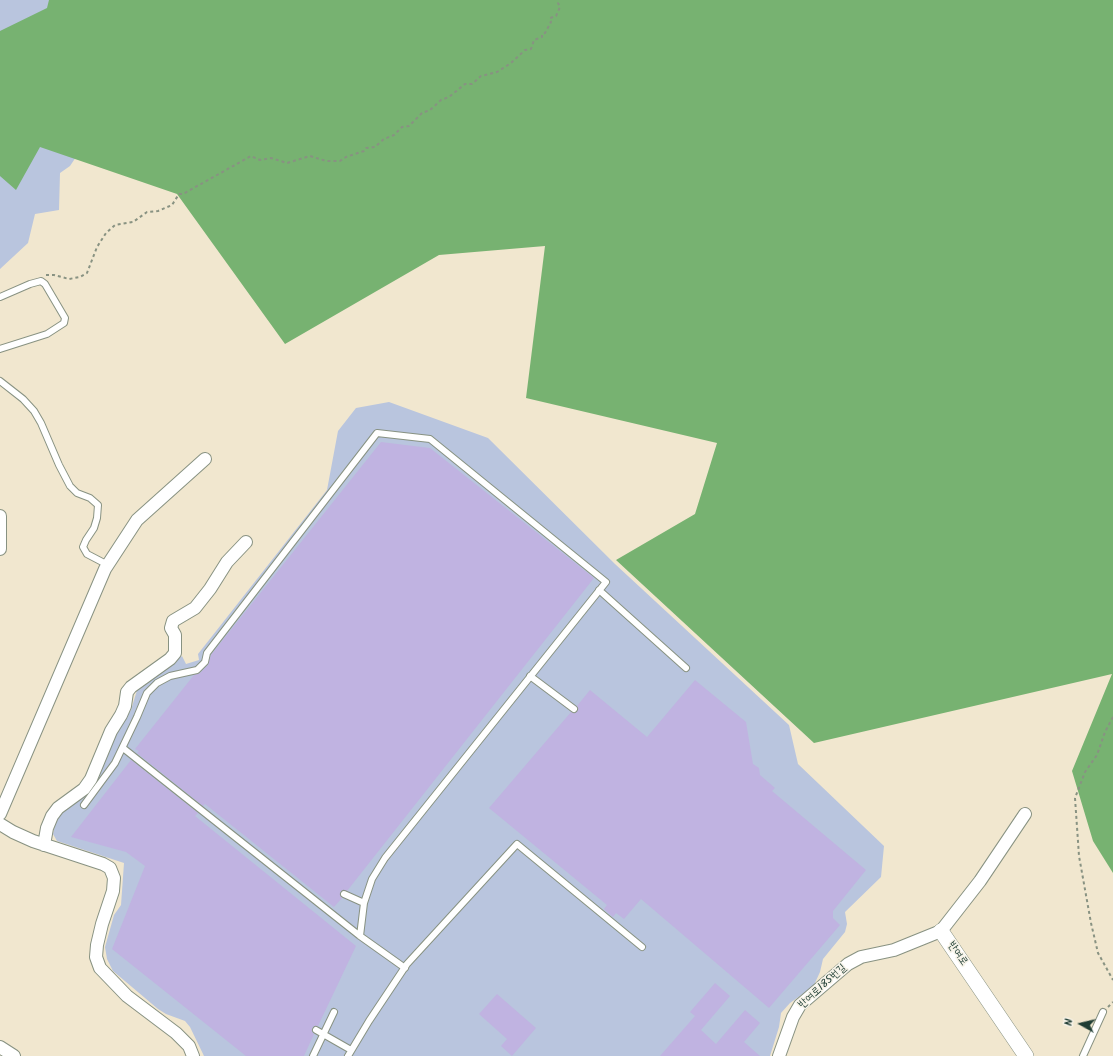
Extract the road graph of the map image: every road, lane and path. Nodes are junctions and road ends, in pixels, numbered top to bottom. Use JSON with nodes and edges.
{"nodes":[{"id":1,"x":558,"y":0,"type":"edge"},
{"id":2,"x":34,"y":283,"type":"junction"},
{"id":3,"x":0,"y":297,"type":"edge"},
{"id":4,"x":0,"y":349,"type":"edge"},
{"id":5,"x":0,"y":381,"type":"edge"},
{"id":6,"x":206,"y":459,"type":"dead end"},
{"id":7,"x":0,"y":516,"type":"edge"},
{"id":8,"x":246,"y":542,"type":"dead end"},
{"id":9,"x":0,"y":549,"type":"edge"},
{"id":10,"x":108,"y":565,"type":"junction"},
{"id":11,"x":599,"y":590,"type":"junction"},
{"id":12,"x":686,"y":668,"type":"dead end"},
{"id":13,"x":530,"y":676,"type":"junction"},
{"id":14,"x":574,"y":709,"type":"dead end"},
{"id":15,"x":1113,"y":717,"type":"edge"},
{"id":16,"x":123,"y":748,"type":"junction"},
{"id":17,"x":3,"y":796,"type":"edge"},
{"id":18,"x":84,"y":805,"type":"dead end"},
{"id":19,"x":0,"y":814,"type":"edge"},
{"id":20,"x":1025,"y":814,"type":"dead end"},
{"id":21,"x":0,"y":824,"type":"edge"},
{"id":22,"x":44,"y":845,"type":"junction"},
{"id":23,"x":344,"y":894,"type":"dead end"},
{"id":24,"x":364,"y":903,"type":"junction"},
{"id":25,"x":941,"y":931,"type":"junction"},
{"id":26,"x":360,"y":936,"type":"junction"},
{"id":27,"x":642,"y":948,"type":"dead end"},
{"id":28,"x":405,"y":968,"type":"junction"},
{"id":29,"x":1113,"y":980,"type":"edge"},
{"id":30,"x":334,"y":1012,"type":"dead end"},
{"id":31,"x":1103,"y":1012,"type":"dead end"},
{"id":32,"x":316,"y":1030,"type":"dead end"},
{"id":33,"x":324,"y":1034,"type":"junction"},
{"id":34,"x":0,"y":1047,"type":"edge"},
{"id":35,"x":351,"y":1050,"type":"junction"},
{"id":36,"x":781,"y":1055,"type":"edge"},
{"id":37,"x":14,"y":1056,"type":"edge"},
{"id":38,"x":193,"y":1056,"type":"edge"},
{"id":39,"x":313,"y":1056,"type":"edge"},
{"id":40,"x":348,"y":1056,"type":"edge"},
{"id":41,"x":1026,"y":1056,"type":"edge"},
{"id":42,"x":1083,"y":1056,"type":"edge"}],
"edges":[{"from":1,"to":2,"type":"path"},
{"from":2,"to":3,"type":"lane"},
{"from":2,"to":4,"type":"lane"},
{"from":5,"to":10,"type":"lane"},
{"from":6,"to":10,"type":"street"},
{"from":7,"to":9,"type":"street"},
{"from":8,"to":22,"type":"street"},
{"from":10,"to":17,"type":"street"},
{"from":11,"to":12,"type":"lane"},
{"from":11,"to":13,"type":"lane"},
{"from":11,"to":16,"type":"lane"},
{"from":13,"to":14,"type":"lane"},
{"from":13,"to":24,"type":"lane"},
{"from":15,"to":29,"type":"path"},
{"from":16,"to":18,"type":"lane"},
{"from":16,"to":26,"type":"lane"},
{"from":17,"to":19,"type":"street"},
{"from":20,"to":25,"type":"street","name":"반여로"},
{"from":21,"to":22,"type":"street"},
{"from":22,"to":38,"type":"street"},
{"from":23,"to":24,"type":"lane"},
{"from":24,"to":26,"type":"lane"},
{"from":25,"to":36,"type":"street","name":"반여로185번길"},
{"from":25,"to":41,"type":"street","name":"반여로"},
{"from":26,"to":28,"type":"lane"},
{"from":27,"to":28,"type":"lane"},
{"from":28,"to":35,"type":"lane"},
{"from":30,"to":33,"type":"lane"},
{"from":31,"to":42,"type":"lane"},
{"from":32,"to":33,"type":"lane"},
{"from":33,"to":35,"type":"lane"},
{"from":33,"to":39,"type":"lane"},
{"from":34,"to":37,"type":"street"},
{"from":35,"to":40,"type":"lane"}]}
